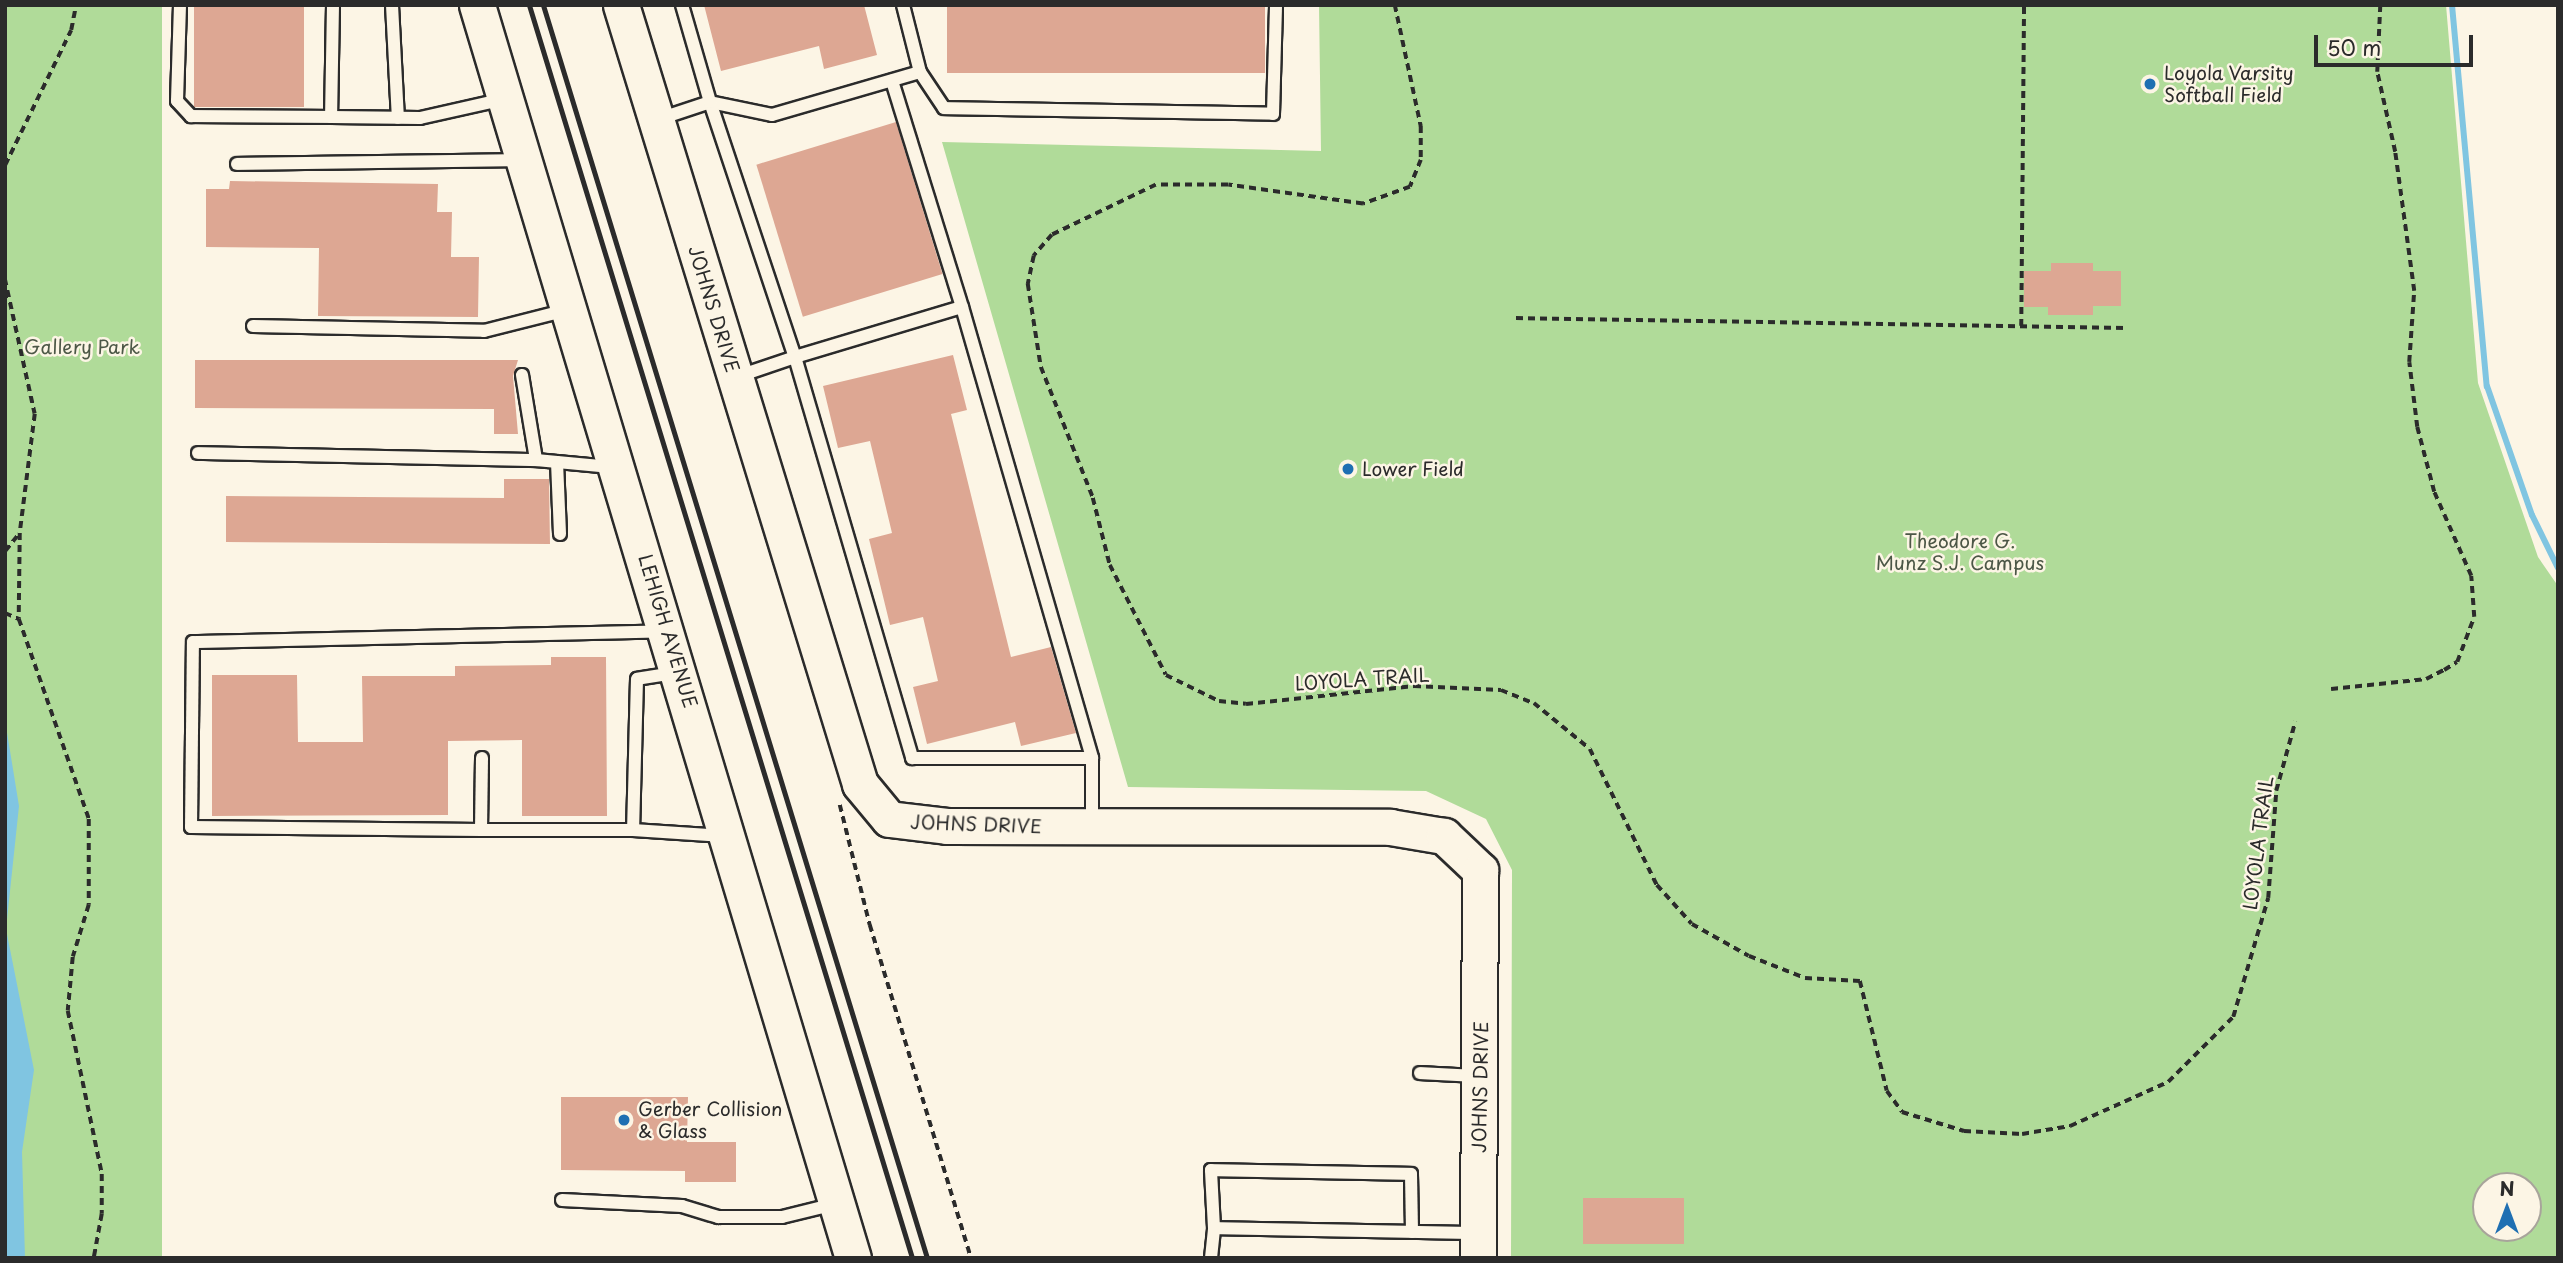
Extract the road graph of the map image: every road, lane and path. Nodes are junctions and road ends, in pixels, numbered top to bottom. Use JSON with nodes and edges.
{"nodes":[{"id":1,"x":76,"y":5,"type":"edge"},
{"id":2,"x":180,"y":5,"type":"edge"},
{"id":3,"x":334,"y":5,"type":"edge"},
{"id":4,"x":392,"y":5,"type":"edge"},
{"id":5,"x":477,"y":5,"type":"edge"},
{"id":6,"x":621,"y":5,"type":"edge"},
{"id":7,"x":682,"y":5,"type":"edge"},
{"id":8,"x":903,"y":5,"type":"edge"},
{"id":9,"x":1276,"y":5,"type":"edge"},
{"id":10,"x":1395,"y":5,"type":"edge"},
{"id":11,"x":2024,"y":5,"type":"edge"},
{"id":12,"x":2380,"y":5,"type":"edge"},
{"id":13,"x":920,"y":72,"type":"junction"},
{"id":14,"x":892,"y":80,"type":"junction"},
{"id":15,"x":506,"y":99,"type":"junction"},
{"id":16,"x":710,"y":102,"type":"junction"},
{"id":17,"x":331,"y":117,"type":"junction"},
{"id":18,"x":398,"y":118,"type":"junction"},
{"id":19,"x":656,"y":121,"type":"junction"},
{"id":20,"x":524,"y":159,"type":"junction"},
{"id":21,"x":6,"y":163,"type":"edge"},
{"id":22,"x":237,"y":164,"type":"dead end"},
{"id":23,"x":5,"y":279,"type":"edge"},
{"id":24,"x":962,"y":307,"type":"junction"},
{"id":25,"x":570,"y":309,"type":"junction"},
{"id":26,"x":1516,"y":318,"type":"dead end"},
{"id":27,"x":253,"y":326,"type":"dead end"},
{"id":28,"x":2021,"y":326,"type":"junction"},
{"id":29,"x":2126,"y":328,"type":"dead end"},
{"id":30,"x":795,"y":357,"type":"junction"},
{"id":31,"x":522,"y":376,"type":"dead end"},
{"id":32,"x":735,"y":377,"type":"junction"},
{"id":33,"x":198,"y":453,"type":"dead end"},
{"id":34,"x":537,"y":460,"type":"junction"},
{"id":35,"x":557,"y":462,"type":"junction"},
{"id":36,"x":618,"y":467,"type":"junction"},
{"id":37,"x":20,"y":533,"type":"junction"},
{"id":38,"x":560,"y":534,"type":"dead end"},
{"id":39,"x":5,"y":551,"type":"edge"},
{"id":40,"x":5,"y":612,"type":"edge"},
{"id":41,"x":19,"y":619,"type":"junction"},
{"id":42,"x":668,"y":631,"type":"junction"},
{"id":43,"x":680,"y":672,"type":"junction"},
{"id":44,"x":2331,"y":689,"type":"dead end"},
{"id":45,"x":2295,"y":722,"type":"dead end"},
{"id":46,"x":482,"y":758,"type":"dead end"},
{"id":47,"x":1092,"y":758,"type":"junction"},
{"id":48,"x":1092,"y":827,"type":"junction"},
{"id":49,"x":481,"y":830,"type":"junction"},
{"id":50,"x":633,"y":830,"type":"junction"},
{"id":51,"x":728,"y":836,"type":"junction"},
{"id":52,"x":1420,"y":1073,"type":"dead end"},
{"id":53,"x":1480,"y":1076,"type":"junction"},
{"id":54,"x":562,"y":1200,"type":"dead end"},
{"id":55,"x":835,"y":1204,"type":"junction"},
{"id":56,"x":1214,"y":1228,"type":"junction"},
{"id":57,"x":1412,"y":1232,"type":"junction"},
{"id":58,"x":1478,"y":1245,"type":"edge"},
{"id":59,"x":94,"y":1258,"type":"edge"},
{"id":60,"x":853,"y":1258,"type":"edge"},
{"id":61,"x":1211,"y":1258,"type":"edge"}],
"edges":[{"from":1,"to":21,"type":"path"},
{"from":2,"to":17,"type":"lane"},
{"from":3,"to":17,"type":"lane"},
{"from":4,"to":18,"type":"lane"},
{"from":5,"to":15,"type":"street","name":"LEHIGH AVENUE"},
{"from":6,"to":19,"type":"street","name":"JOHNS DRIVE"},
{"from":7,"to":16,"type":"lane"},
{"from":8,"to":13,"type":"lane"},
{"from":9,"to":13,"type":"lane"},
{"from":10,"to":45,"type":"path","name":"LOYOLA TRAIL"},
{"from":11,"to":28,"type":"path"},
{"from":12,"to":44,"type":"path"},
{"from":13,"to":14,"type":"lane"},
{"from":14,"to":16,"type":"lane"},
{"from":14,"to":24,"type":"lane"},
{"from":15,"to":18,"type":"lane"},
{"from":15,"to":20,"type":"street","name":"LEHIGH AVENUE"},
{"from":16,"to":19,"type":"lane"},
{"from":16,"to":30,"type":"lane"},
{"from":17,"to":18,"type":"lane"},
{"from":19,"to":32,"type":"street","name":"JOHNS DRIVE"},
{"from":20,"to":22,"type":"lane"},
{"from":20,"to":25,"type":"street","name":"LEHIGH AVENUE"},
{"from":23,"to":37,"type":"path"},
{"from":24,"to":30,"type":"lane"},
{"from":24,"to":47,"type":"lane"},
{"from":25,"to":27,"type":"lane"},
{"from":25,"to":36,"type":"street","name":"LEHIGH AVENUE"},
{"from":26,"to":28,"type":"path"},
{"from":28,"to":29,"type":"path"},
{"from":30,"to":32,"type":"lane"},
{"from":30,"to":47,"type":"lane"},
{"from":31,"to":34,"type":"lane"},
{"from":32,"to":48,"type":"street","name":"JOHNS DRIVE"},
{"from":33,"to":34,"type":"lane"},
{"from":34,"to":35,"type":"lane"},
{"from":35,"to":36,"type":"lane"},
{"from":35,"to":38,"type":"lane"},
{"from":36,"to":42,"type":"street","name":"LEHIGH AVENUE"},
{"from":37,"to":39,"type":"path"},
{"from":37,"to":41,"type":"path"},
{"from":40,"to":41,"type":"path"},
{"from":41,"to":59,"type":"path"},
{"from":42,"to":43,"type":"street","name":"LEHIGH AVENUE"},
{"from":42,"to":49,"type":"lane"},
{"from":43,"to":50,"type":"lane"},
{"from":43,"to":51,"type":"street","name":"LEHIGH AVENUE"},
{"from":46,"to":49,"type":"lane"},
{"from":47,"to":48,"type":"lane"},
{"from":48,"to":53,"type":"street","name":"JOHNS DRIVE"},
{"from":49,"to":50,"type":"lane"},
{"from":50,"to":51,"type":"lane"},
{"from":51,"to":55,"type":"street","name":"LEHIGH AVENUE"},
{"from":52,"to":53,"type":"lane"},
{"from":53,"to":58,"type":"street","name":"JOHNS DRIVE"},
{"from":54,"to":55,"type":"lane"},
{"from":55,"to":60,"type":"street","name":"LEHIGH AVENUE"},
{"from":56,"to":57,"type":"lane"},
{"from":56,"to":57,"type":"lane"},
{"from":56,"to":61,"type":"lane"},
{"from":57,"to":58,"type":"lane"}]}
